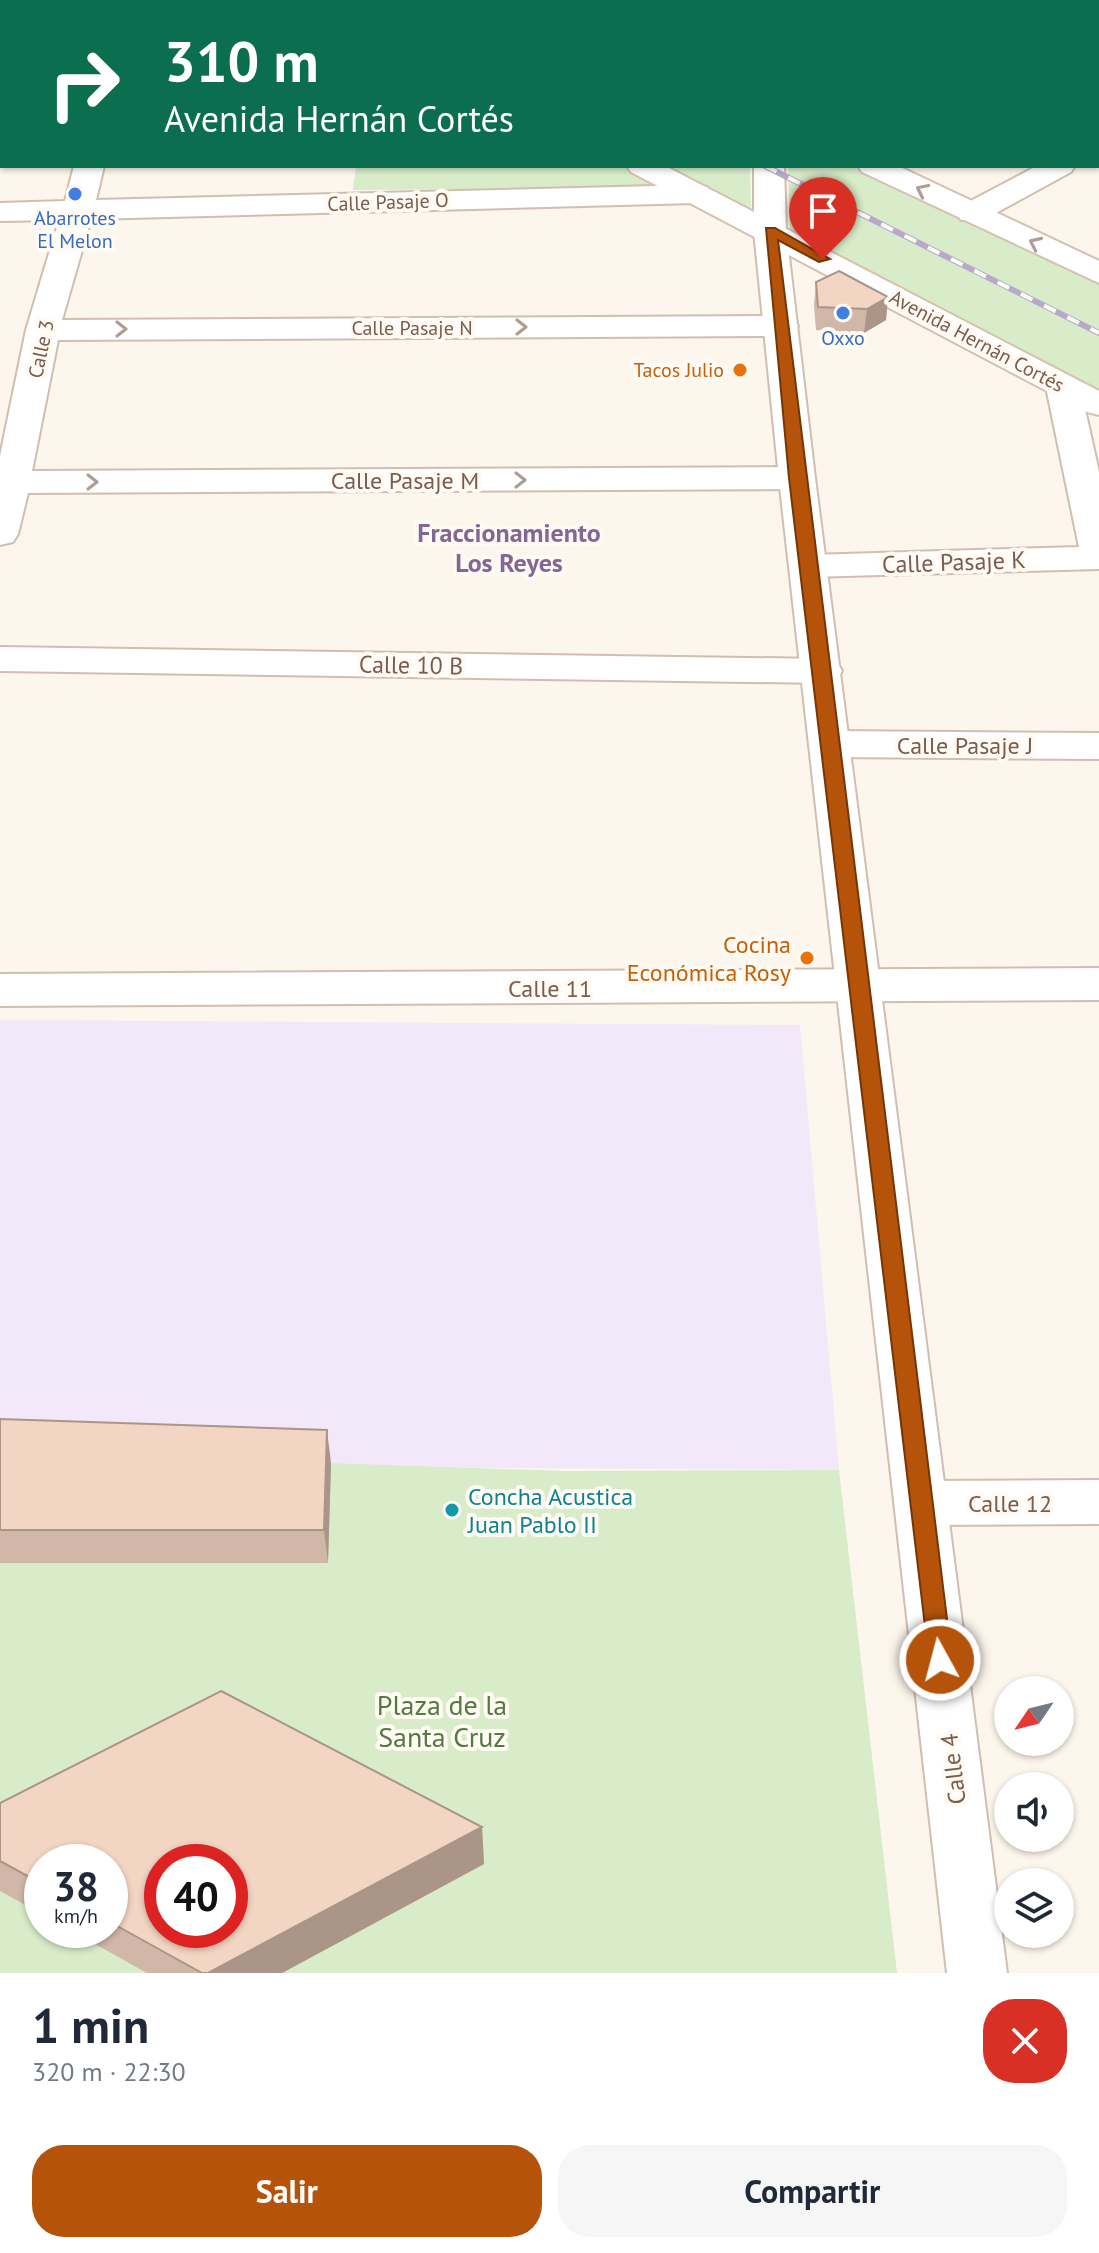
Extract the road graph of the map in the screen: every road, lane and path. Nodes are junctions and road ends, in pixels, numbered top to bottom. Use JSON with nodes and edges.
{"nodes":[{"id":1,"x":89,"y":168,"type":"edge"},
{"id":2,"x":646,"y":168,"type":"edge"},
{"id":3,"x":769,"y":168,"type":"edge"},
{"id":4,"x":877,"y":168,"type":"edge"},
{"id":5,"x":1056,"y":168,"type":"edge"},
{"id":6,"x":696,"y":194,"type":"junction"},
{"id":7,"x":79,"y":211,"type":"junction"},
{"id":8,"x":0,"y":212,"type":"edge"},
{"id":9,"x":972,"y":213,"type":"junction"},
{"id":10,"x":770,"y":231,"type":"junction"},
{"id":11,"x":1099,"y":273,"type":"edge"},
{"id":12,"x":781,"y":326,"type":"junction"},
{"id":13,"x":43,"y":330,"type":"junction"},
{"id":14,"x":1063,"y":387,"type":"junction"},
{"id":15,"x":1099,"y":405,"type":"edge"},
{"id":16,"x":14,"y":409,"type":"edge"},
{"id":17,"x":797,"y":478,"type":"junction"},
{"id":18,"x":14,"y":482,"type":"junction"},
{"id":19,"x":0,"y":534,"type":"edge"},
{"id":20,"x":1099,"y":556,"type":"edge"},
{"id":21,"x":809,"y":566,"type":"junction"},
{"id":22,"x":0,"y":659,"type":"edge"},
{"id":23,"x":823,"y":671,"type":"junction"},
{"id":24,"x":831,"y":744,"type":"junction"},
{"id":25,"x":1099,"y":746,"type":"edge"},
{"id":26,"x":1099,"y":984,"type":"edge"},
{"id":27,"x":860,"y":987,"type":"junction"},
{"id":28,"x":0,"y":990,"type":"edge"},
{"id":29,"x":1099,"y":1502,"type":"edge"},
{"id":30,"x":922,"y":1503,"type":"junction"},
{"id":31,"x":977,"y":1973,"type":"edge"}],
"edges":[{"from":1,"to":7,"type":"street","name":"Calle 3"},
{"from":2,"to":6,"type":"street","name":"Avenida Hernán Cortés"},
{"from":3,"to":10,"type":"street","name":"Calle 4"},
{"from":9,"to":4,"type":"street","one_way":true},
{"from":5,"to":9,"type":"street"},
{"from":6,"to":7,"type":"street","name":"Calle Pasaje O"},
{"from":6,"to":10,"type":"street","name":"Avenida Hernán Cortés"},
{"from":7,"to":8,"type":"street","name":"Calle Pasaje O"},
{"from":7,"to":13,"type":"street","name":"Calle 3"},
{"from":11,"to":9,"type":"street","one_way":true},
{"from":10,"to":12,"type":"street","name":"Calle 4"},
{"from":10,"to":14,"type":"street","name":"Avenida Hernán Cortés"},
{"from":13,"to":12,"type":"street","name":"Calle Pasaje N","one_way":true},
{"from":12,"to":17,"type":"street","name":"Calle 4"},
{"from":13,"to":16,"type":"street","name":"Calle 3"},
{"from":14,"to":15,"type":"street","name":"Avenida Hernán Cortés"},
{"from":14,"to":20,"type":"street"},
{"from":16,"to":18,"type":"street","name":"Calle 3"},
{"from":18,"to":17,"type":"street","name":"Calle Pasaje M","one_way":true},
{"from":17,"to":21,"type":"street","name":"Calle 4"},
{"from":18,"to":19,"type":"street","name":"Calle 3"},
{"from":20,"to":21,"type":"street","name":"Calle Pasaje K"},
{"from":21,"to":23,"type":"street","name":"Calle 4"},
{"from":22,"to":23,"type":"street","name":"Calle 10 B"},
{"from":23,"to":24,"type":"street","name":"Calle 4"},
{"from":24,"to":25,"type":"street","name":"Calle Pasaje J"},
{"from":24,"to":27,"type":"street","name":"Calle 4"},
{"from":26,"to":27,"type":"street","name":"Calle 11"},
{"from":27,"to":28,"type":"street","name":"Calle 11"},
{"from":27,"to":30,"type":"street","name":"Calle 4"},
{"from":29,"to":30,"type":"street","name":"Calle 12"},
{"from":30,"to":31,"type":"street","name":"Calle 4"}]}
